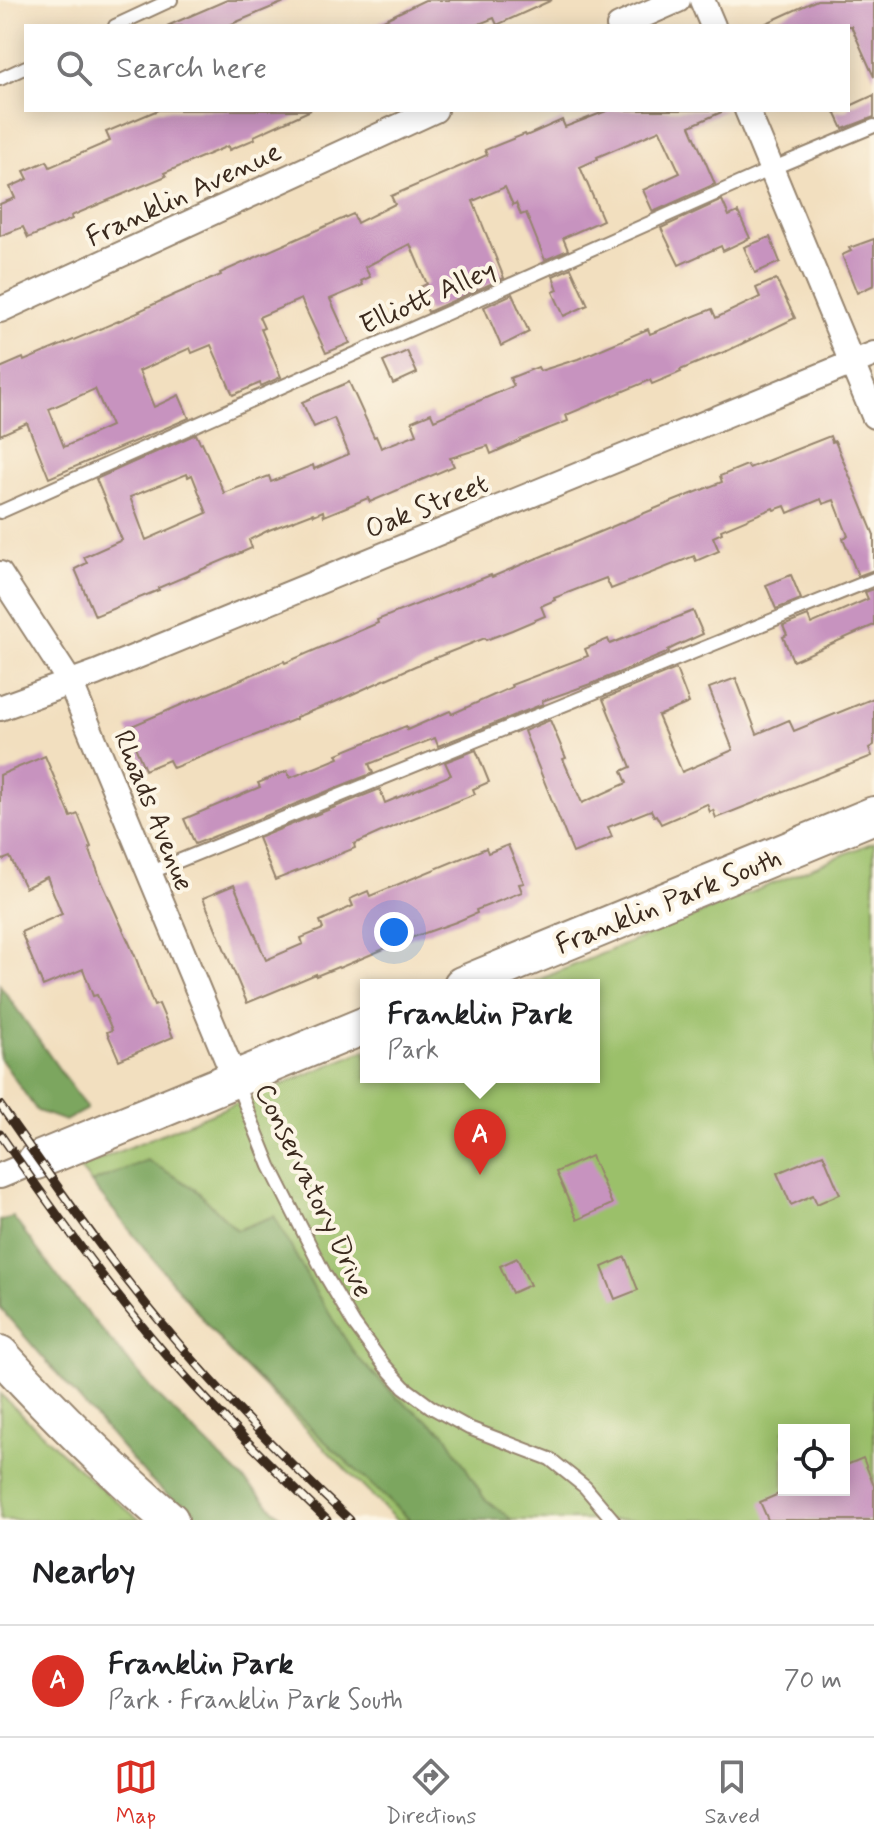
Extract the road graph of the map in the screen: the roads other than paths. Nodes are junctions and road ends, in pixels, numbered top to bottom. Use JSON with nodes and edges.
{"nodes":[{"id":1,"x":171,"y":0,"type":"edge"},
{"id":2,"x":678,"y":0,"type":"edge"},
{"id":3,"x":702,"y":0,"type":"edge"},
{"id":4,"x":119,"y":24,"type":"edge"},
{"id":5,"x":624,"y":24,"type":"edge"},
{"id":6,"x":712,"y":24,"type":"edge"},
{"id":7,"x":24,"y":68,"type":"edge"},
{"id":8,"x":0,"y":79,"type":"edge"},
{"id":9,"x":431,"y":112,"type":"edge"},
{"id":10,"x":748,"y":112,"type":"edge"},
{"id":11,"x":874,"y":126,"type":"edge"},
{"id":12,"x":771,"y":169,"type":"junction"},
{"id":13,"x":0,"y":310,"type":"edge"},
{"id":14,"x":863,"y":358,"type":"edge"},
{"id":15,"x":874,"y":416,"type":"edge"},
{"id":16,"x":0,"y":512,"type":"edge"},
{"id":17,"x":0,"y":574,"type":"edge"},
{"id":18,"x":874,"y":579,"type":"edge"},
{"id":19,"x":70,"y":682,"type":"junction"},
{"id":20,"x":0,"y":708,"type":"edge"},
{"id":21,"x":874,"y":815,"type":"edge"},
{"id":22,"x":149,"y":873,"type":"junction"},
{"id":23,"x":477,"y":979,"type":"edge"},
{"id":24,"x":360,"y":1027,"type":"edge"},
{"id":25,"x":235,"y":1079,"type":"junction"},
{"id":26,"x":36,"y":1161,"type":"joint"},
{"id":27,"x":0,"y":1176,"type":"edge"},
{"id":28,"x":0,"y":1354,"type":"edge"},
{"id":29,"x":170,"y":1520,"type":"edge"},
{"id":30,"x":613,"y":1520,"type":"edge"}],
"edges":[{"from":1,"to":4,"type":"lane"},
{"from":2,"to":5,"type":"street"},
{"from":3,"to":6,"type":"street"},
{"from":7,"to":8,"type":"lane"},
{"from":9,"to":13,"type":"street","name":"Franklin Avenue"},
{"from":10,"to":12,"type":"street"},
{"from":11,"to":12,"type":"lane","name":"Elliott Alley"},
{"from":12,"to":14,"type":"street"},
{"from":12,"to":16,"type":"lane","name":"Elliott Alley"},
{"from":14,"to":15,"type":"street"},
{"from":14,"to":19,"type":"street","name":"Oak Street"},
{"from":17,"to":19,"type":"street","name":"Rhoads Avenue"},
{"from":18,"to":22,"type":"lane"},
{"from":19,"to":20,"type":"street","name":"Oak Street"},
{"from":19,"to":22,"type":"street","name":"Rhoads Avenue"},
{"from":21,"to":23,"type":"street","name":"Franklin Park South"},
{"from":22,"to":25,"type":"street","name":"Rhoads Avenue"},
{"from":24,"to":25,"type":"street"},
{"from":25,"to":26,"type":"street"},
{"from":25,"to":30,"type":"lane","name":"Conservatory Drive"},
{"from":26,"to":27,"type":"street"},
{"from":28,"to":29,"type":"street"}]}
